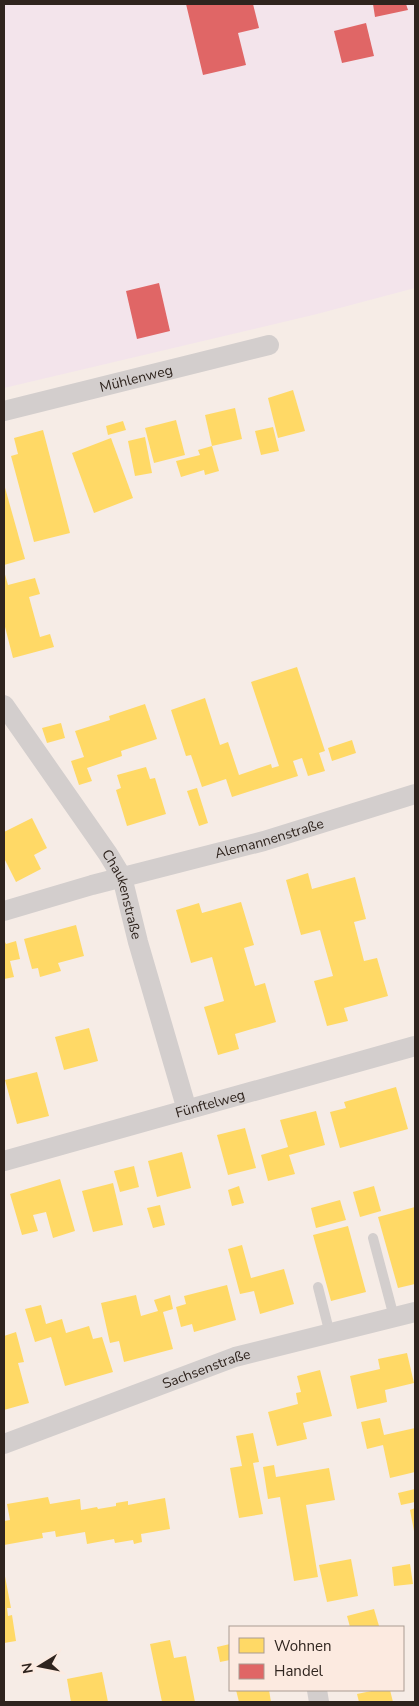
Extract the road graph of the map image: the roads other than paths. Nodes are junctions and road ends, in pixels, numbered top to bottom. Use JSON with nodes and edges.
{"nodes":[{"id":1,"x":269,"y":345,"type":"dead end"},
{"id":2,"x":4,"y":411,"type":"edge"},
{"id":3,"x":4,"y":705,"type":"edge"},
{"id":4,"x":415,"y":794,"type":"edge"},
{"id":5,"x":122,"y":877,"type":"junction"},
{"id":6,"x":4,"y":910,"type":"edge"},
{"id":7,"x":415,"y":1046,"type":"edge"},
{"id":8,"x":187,"y":1110,"type":"junction"},
{"id":9,"x":4,"y":1161,"type":"edge"},
{"id":10,"x":373,"y":1238,"type":"dead end"},
{"id":11,"x":318,"y":1287,"type":"dead end"},
{"id":12,"x":415,"y":1312,"type":"edge"},
{"id":13,"x":394,"y":1317,"type":"junction"},
{"id":14,"x":330,"y":1334,"type":"junction"},
{"id":15,"x":4,"y":1444,"type":"edge"}],
"edges":[{"from":1,"to":2,"type":"street","name":"Mühlenweg"},
{"from":3,"to":5,"type":"street","name":"Chaukenstraße"},
{"from":4,"to":5,"type":"street","name":"Alemannenstraße"},
{"from":5,"to":6,"type":"street","name":"Alemannenstraße"},
{"from":5,"to":8,"type":"street","name":"Chaukenstraße"},
{"from":7,"to":8,"type":"street","name":"Fünftelweg"},
{"from":8,"to":9,"type":"street","name":"Fünftelweg"},
{"from":10,"to":13,"type":"lane"},
{"from":11,"to":14,"type":"lane"},
{"from":12,"to":13,"type":"street","name":"Sachsenstraße"},
{"from":13,"to":14,"type":"street","name":"Sachsenstraße"},
{"from":14,"to":15,"type":"street","name":"Sachsenstraße"}]}
